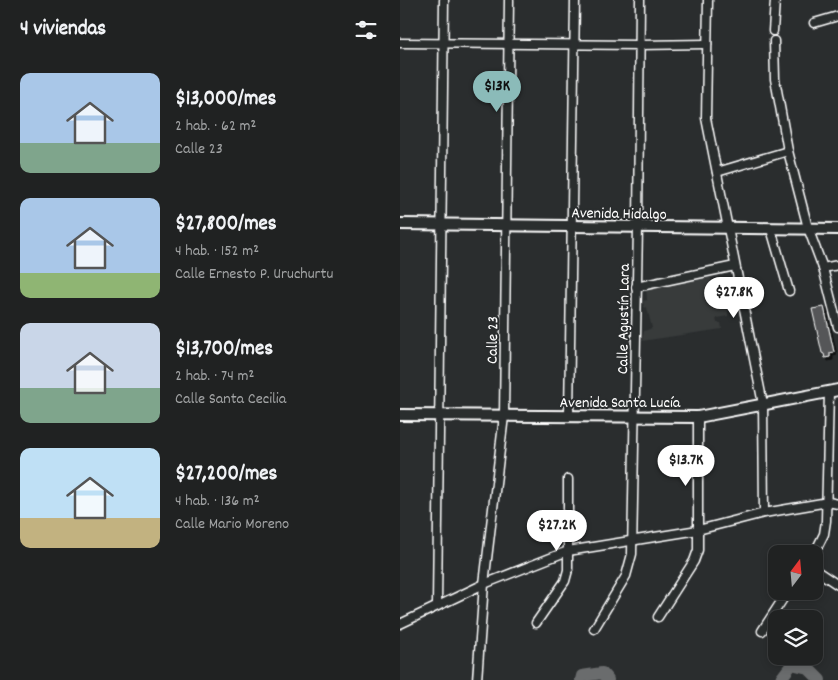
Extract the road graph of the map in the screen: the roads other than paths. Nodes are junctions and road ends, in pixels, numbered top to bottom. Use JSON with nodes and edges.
{"nodes":[{"id":1,"x":444,"y":0,"type":"edge"},
{"id":2,"x":508,"y":0,"type":"edge"},
{"id":3,"x":575,"y":0,"type":"edge"},
{"id":4,"x":640,"y":0,"type":"edge"},
{"id":5,"x":708,"y":0,"type":"edge"},
{"id":6,"x":774,"y":0,"type":"edge"},
{"id":7,"x":838,"y":16,"type":"edge"},
{"id":8,"x":814,"y":24,"type":"dead end"},
{"id":9,"x":773,"y":32,"type":"dead end"},
{"id":10,"x":774,"y":41,"type":"dead end"},
{"id":11,"x":400,"y":43,"type":"edge"},
{"id":12,"x":442,"y":43,"type":"junction"},
{"id":13,"x":508,"y":43,"type":"junction"},
{"id":14,"x":574,"y":44,"type":"junction"},
{"id":15,"x":707,"y":44,"type":"junction"},
{"id":16,"x":639,"y":45,"type":"junction"},
{"id":17,"x":788,"y":151,"type":"junction"},
{"id":18,"x":717,"y":172,"type":"junction"},
{"id":19,"x":400,"y":224,"type":"edge"},
{"id":20,"x":441,"y":225,"type":"junction"},
{"id":21,"x":507,"y":226,"type":"junction"},
{"id":22,"x":573,"y":226,"type":"junction"},
{"id":23,"x":638,"y":227,"type":"junction"},
{"id":24,"x":808,"y":228,"type":"junction"},
{"id":25,"x":728,"y":229,"type":"junction"},
{"id":26,"x":771,"y":229,"type":"junction"},
{"id":27,"x":838,"y":229,"type":"edge"},
{"id":28,"x":838,"y":265,"type":"edge"},
{"id":29,"x":735,"y":266,"type":"junction"},
{"id":30,"x":824,"y":268,"type":"junction"},
{"id":31,"x":636,"y":287,"type":"junction"},
{"id":32,"x":789,"y":291,"type":"dead end"},
{"id":33,"x":836,"y":305,"type":"edge"},
{"id":34,"x":838,"y":327,"type":"edge"},
{"id":35,"x":833,"y":391,"type":"edge"},
{"id":36,"x":763,"y":404,"type":"junction"},
{"id":37,"x":400,"y":415,"type":"edge"},
{"id":38,"x":438,"y":415,"type":"junction"},
{"id":39,"x":504,"y":416,"type":"junction"},
{"id":40,"x":569,"y":416,"type":"junction"},
{"id":41,"x":698,"y":417,"type":"junction"},
{"id":42,"x":634,"y":418,"type":"junction"},
{"id":43,"x":829,"y":434,"type":"junction"},
{"id":44,"x":838,"y":434,"type":"edge"},
{"id":45,"x":568,"y":479,"type":"dead end"},
{"id":46,"x":828,"y":502,"type":"junction"},
{"id":47,"x":838,"y":504,"type":"edge"},
{"id":48,"x":764,"y":513,"type":"junction"},
{"id":49,"x":698,"y":530,"type":"junction"},
{"id":50,"x":633,"y":540,"type":"junction"},
{"id":51,"x":818,"y":545,"type":"edge"},
{"id":52,"x":568,"y":551,"type":"junction"},
{"id":53,"x":823,"y":575,"type":"edge"},
{"id":54,"x":484,"y":584,"type":"junction"},
{"id":55,"x":838,"y":585,"type":"edge"},
{"id":56,"x":782,"y":600,"type":"edge"},
{"id":57,"x":437,"y":606,"type":"junction"},
{"id":58,"x":658,"y":617,"type":"dead end"},
{"id":59,"x":536,"y":623,"type":"dead end"},
{"id":60,"x":400,"y":624,"type":"edge"},
{"id":61,"x":594,"y":629,"type":"dead end"},
{"id":62,"x":762,"y":631,"type":"dead end"},
{"id":63,"x":477,"y":680,"type":"edge"}],
"edges":[{"from":1,"to":12,"type":"street"},
{"from":2,"to":13,"type":"street","name":"Calle 23"},
{"from":3,"to":14,"type":"street"},
{"from":4,"to":16,"type":"street","name":"Calle Agustín Lara"},
{"from":5,"to":15,"type":"street"},
{"from":6,"to":9,"type":"street"},
{"from":7,"to":8,"type":"street"},
{"from":10,"to":17,"type":"street"},
{"from":11,"to":12,"type":"street"},
{"from":12,"to":13,"type":"street"},
{"from":12,"to":20,"type":"street"},
{"from":13,"to":14,"type":"street"},
{"from":13,"to":21,"type":"street","name":"Calle 23"},
{"from":14,"to":16,"type":"street"},
{"from":14,"to":22,"type":"street"},
{"from":15,"to":16,"type":"street"},
{"from":15,"to":18,"type":"street"},
{"from":16,"to":23,"type":"street","name":"Calle Agustín Lara"},
{"from":17,"to":18,"type":"street"},
{"from":17,"to":24,"type":"street"},
{"from":18,"to":25,"type":"street"},
{"from":19,"to":20,"type":"street","name":"Avenida Hidalgo"},
{"from":20,"to":21,"type":"street","name":"Avenida Hidalgo"},
{"from":20,"to":38,"type":"street"},
{"from":21,"to":22,"type":"street","name":"Avenida Hidalgo"},
{"from":21,"to":39,"type":"street","name":"Calle 23"},
{"from":22,"to":23,"type":"street","name":"Avenida Hidalgo"},
{"from":22,"to":40,"type":"street"},
{"from":23,"to":25,"type":"street","name":"Avenida Hidalgo"},
{"from":23,"to":31,"type":"street","name":"Calle Agustín Lara"},
{"from":24,"to":26,"type":"street","name":"Avenida Hidalgo"},
{"from":24,"to":27,"type":"street","name":"Avenida Hidalgo"},
{"from":24,"to":30,"type":"street"},
{"from":25,"to":26,"type":"street","name":"Avenida Hidalgo"},
{"from":25,"to":29,"type":"street"},
{"from":26,"to":32,"type":"street"},
{"from":28,"to":30,"type":"street"},
{"from":29,"to":31,"type":"street"},
{"from":29,"to":36,"type":"street"},
{"from":30,"to":33,"type":"street"},
{"from":31,"to":42,"type":"street","name":"Calle Agustín Lara"},
{"from":33,"to":34,"type":"street"},
{"from":35,"to":36,"type":"street","name":"Avenida Santa Lucía"},
{"from":35,"to":43,"type":"street"},
{"from":36,"to":41,"type":"street","name":"Avenida Santa Lucía"},
{"from":36,"to":48,"type":"street"},
{"from":37,"to":38,"type":"street","name":"Avenida Santa Lucía"},
{"from":38,"to":39,"type":"street","name":"Avenida Santa Lucía"},
{"from":38,"to":57,"type":"street"},
{"from":39,"to":40,"type":"street","name":"Avenida Santa Lucía"},
{"from":39,"to":54,"type":"street","name":"Calle 23"},
{"from":40,"to":42,"type":"street","name":"Avenida Santa Lucía"},
{"from":41,"to":42,"type":"street","name":"Avenida Santa Lucía"},
{"from":41,"to":49,"type":"street"},
{"from":42,"to":50,"type":"street","name":"Calle Agustín Lara"},
{"from":43,"to":44,"type":"street"},
{"from":43,"to":46,"type":"street"},
{"from":45,"to":52,"type":"street"},
{"from":46,"to":47,"type":"street"},
{"from":46,"to":48,"type":"street"},
{"from":46,"to":51,"type":"street"},
{"from":48,"to":49,"type":"street"},
{"from":49,"to":50,"type":"street"},
{"from":49,"to":58,"type":"street"},
{"from":50,"to":52,"type":"street"},
{"from":50,"to":61,"type":"street","name":"Calle Agustín Lara"},
{"from":52,"to":54,"type":"street"},
{"from":52,"to":59,"type":"street"},
{"from":53,"to":55,"type":"street"},
{"from":54,"to":57,"type":"street"},
{"from":54,"to":63,"type":"street","name":"Calle 23"},
{"from":56,"to":62,"type":"street"},
{"from":57,"to":60,"type":"street"}]}
